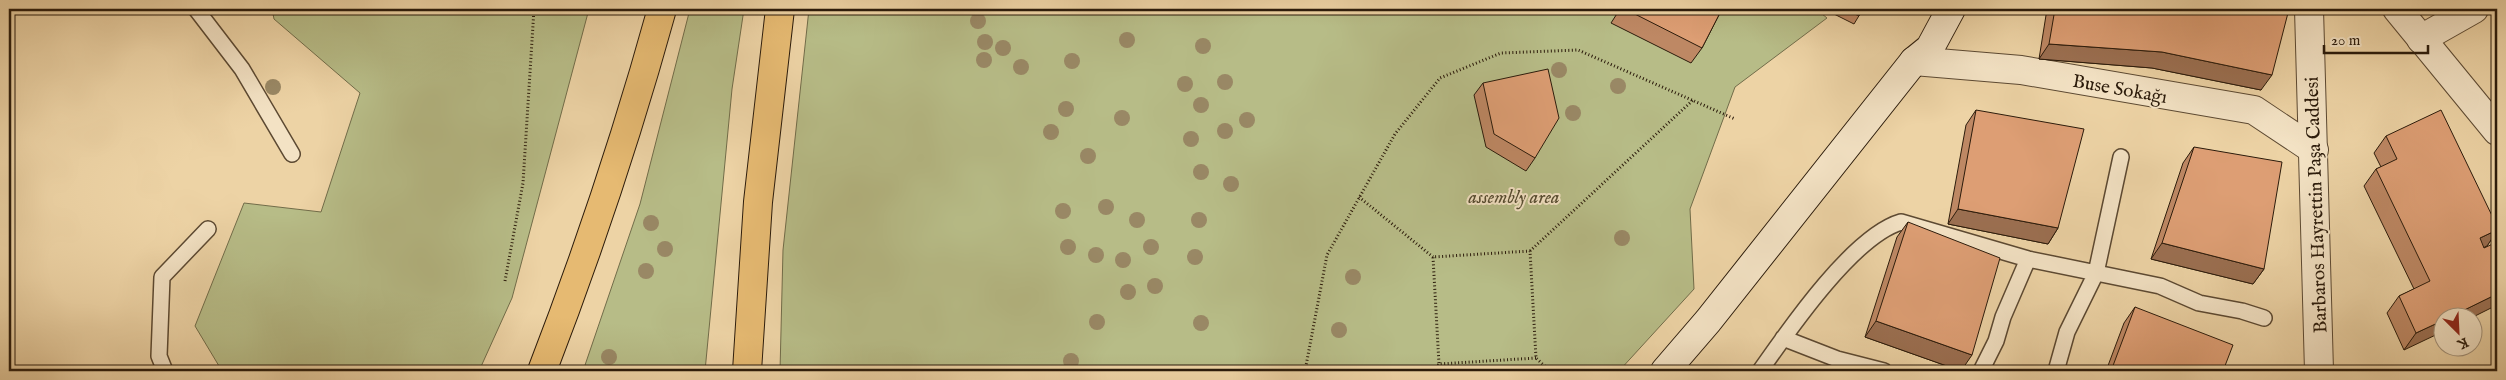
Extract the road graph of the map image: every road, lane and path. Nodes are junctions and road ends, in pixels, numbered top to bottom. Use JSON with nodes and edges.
{"nodes":[{"id":1,"x":196,"y":9,"type":"edge"},
{"id":2,"x":534,"y":9,"type":"edge"},
{"id":3,"x":662,"y":9,"type":"edge"},
{"id":4,"x":780,"y":9,"type":"edge"},
{"id":5,"x":1951,"y":9,"type":"edge"},
{"id":6,"x":2307,"y":9,"type":"edge"},
{"id":7,"x":2397,"y":9,"type":"edge"},
{"id":8,"x":2474,"y":9,"type":"edge"},
{"id":9,"x":2421,"y":39,"type":"junction"},
{"id":10,"x":1914,"y":61,"type":"junction"},
{"id":11,"x":1693,"y":100,"type":"junction"},
{"id":12,"x":1735,"y":119,"type":"dead end"},
{"id":13,"x":2497,"y":131,"type":"edge"},
{"id":14,"x":2314,"y":150,"type":"junction"},
{"id":15,"x":292,"y":154,"type":"dead end"},
{"id":16,"x":2121,"y":158,"type":"dead end"},
{"id":17,"x":1359,"y":197,"type":"junction"},
{"id":18,"x":208,"y":229,"type":"dead end"},
{"id":19,"x":1530,"y":251,"type":"junction"},
{"id":20,"x":1433,"y":257,"type":"junction"},
{"id":21,"x":2028,"y":260,"type":"junction"},
{"id":22,"x":2096,"y":273,"type":"junction"},
{"id":23,"x":505,"y":281,"type":"dead end"},
{"id":24,"x":2264,"y":318,"type":"dead end"},
{"id":25,"x":1783,"y":338,"type":"junction"},
{"id":26,"x":1536,"y":358,"type":"junction"},
{"id":27,"x":1439,"y":364,"type":"junction"},
{"id":28,"x":165,"y":371,"type":"edge"},
{"id":29,"x":542,"y":371,"type":"edge"},
{"id":30,"x":747,"y":371,"type":"edge"},
{"id":31,"x":1305,"y":371,"type":"edge"},
{"id":32,"x":1434,"y":371,"type":"edge"},
{"id":33,"x":1550,"y":371,"type":"edge"},
{"id":34,"x":1665,"y":371,"type":"edge"},
{"id":35,"x":1760,"y":371,"type":"edge"},
{"id":36,"x":1884,"y":371,"type":"edge"},
{"id":37,"x":1981,"y":371,"type":"edge"},
{"id":38,"x":2056,"y":371,"type":"edge"},
{"id":39,"x":2319,"y":371,"type":"edge"}],
"edges":[{"from":1,"to":15,"type":"lane"},
{"from":2,"to":23,"type":"path"},
{"from":3,"to":29,"type":"highway"},
{"from":4,"to":30,"type":"highway"},
{"from":5,"to":10,"type":"street"},
{"from":6,"to":14,"type":"street","name":"Barbaros Hayrettin Paşa Caddesi"},
{"from":7,"to":9,"type":"street"},
{"from":8,"to":9,"type":"street"},
{"from":9,"to":13,"type":"street"},
{"from":10,"to":14,"type":"street","name":"Buse Sokağı"},
{"from":10,"to":34,"type":"street"},
{"from":11,"to":12,"type":"path"},
{"from":11,"to":17,"type":"path"},
{"from":11,"to":19,"type":"path"},
{"from":14,"to":39,"type":"street","name":"Barbaros Hayrettin Paşa Caddesi"},
{"from":16,"to":22,"type":"lane"},
{"from":17,"to":20,"type":"path"},
{"from":17,"to":31,"type":"path"},
{"from":18,"to":28,"type":"lane"},
{"from":19,"to":20,"type":"path"},
{"from":19,"to":26,"type":"path"},
{"from":20,"to":27,"type":"path"},
{"from":21,"to":22,"type":"lane"},
{"from":21,"to":25,"type":"lane"},
{"from":21,"to":37,"type":"lane"},
{"from":22,"to":24,"type":"lane"},
{"from":22,"to":38,"type":"lane"},
{"from":25,"to":35,"type":"lane"},
{"from":25,"to":36,"type":"lane"},
{"from":26,"to":27,"type":"path"},
{"from":26,"to":33,"type":"path"},
{"from":27,"to":32,"type":"path"}]}
